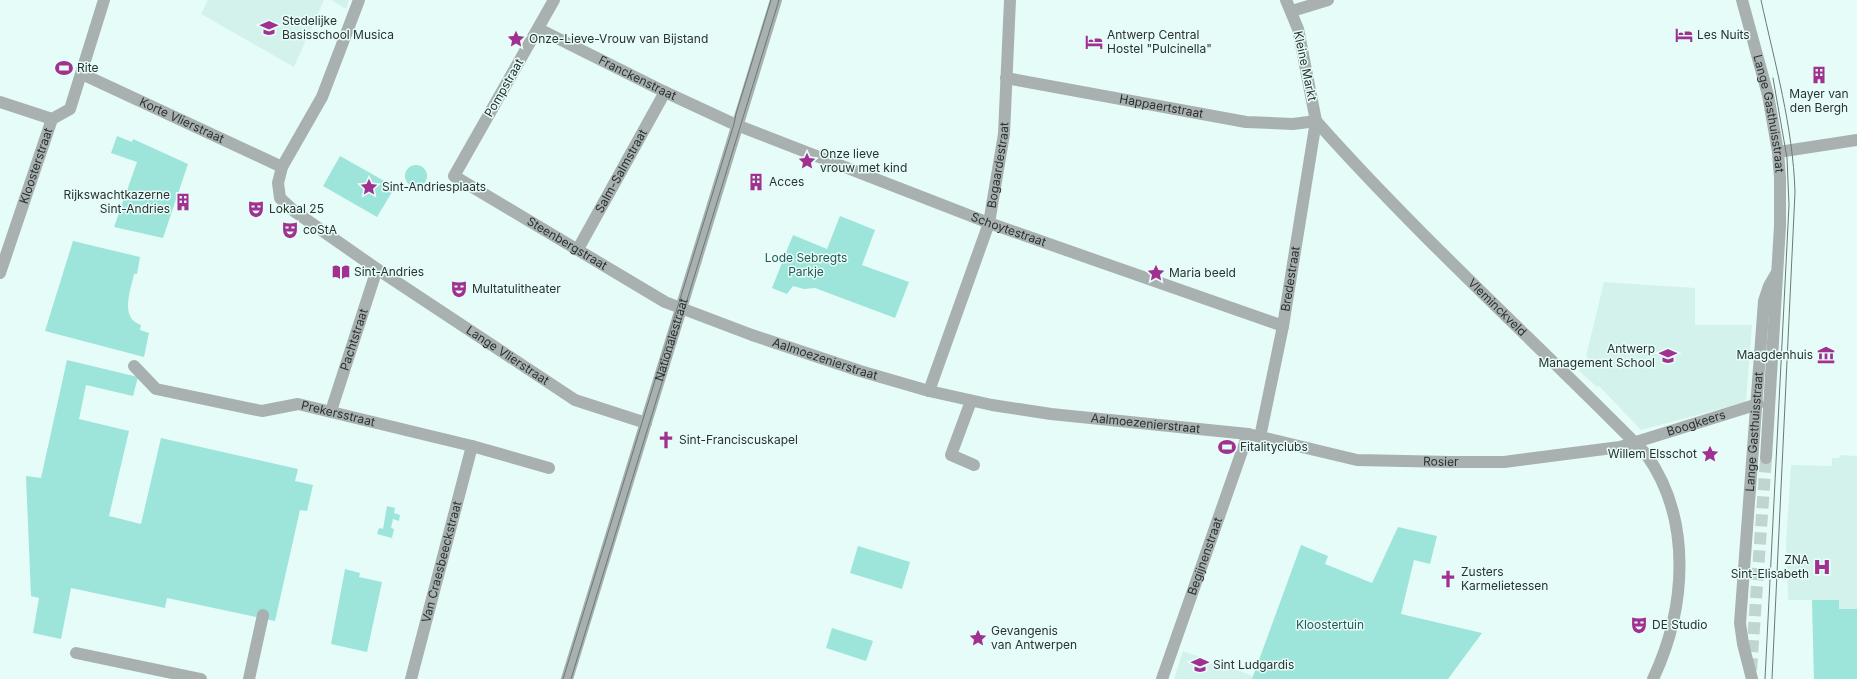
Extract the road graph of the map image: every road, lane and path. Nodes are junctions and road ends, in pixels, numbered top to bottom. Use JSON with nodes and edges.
{"nodes":[{"id":1,"x":104,"y":0,"type":"edge"},
{"id":2,"x":359,"y":0,"type":"edge"},
{"id":3,"x":554,"y":0,"type":"edge"},
{"id":4,"x":776,"y":0,"type":"edge"},
{"id":5,"x":1010,"y":0,"type":"edge"},
{"id":6,"x":1286,"y":0,"type":"edge"},
{"id":7,"x":1328,"y":0,"type":"edge"},
{"id":8,"x":1742,"y":0,"type":"edge"},
{"id":9,"x":1292,"y":11,"type":"junction"},
{"id":10,"x":538,"y":29,"type":"junction"},
{"id":11,"x":82,"y":74,"type":"junction"},
{"id":12,"x":1006,"y":78,"type":"junction"},
{"id":13,"x":665,"y":92,"type":"junction"},
{"id":14,"x":0,"y":102,"type":"edge"},
{"id":15,"x":52,"y":119,"type":"junction"},
{"id":16,"x":1316,"y":121,"type":"junction"},
{"id":17,"x":738,"y":125,"type":"junction"},
{"id":18,"x":1857,"y":140,"type":"edge"},
{"id":19,"x":1778,"y":152,"type":"junction"},
{"id":20,"x":282,"y":167,"type":"junction"},
{"id":21,"x":454,"y":176,"type":"joint"},
{"id":22,"x":989,"y":223,"type":"junction"},
{"id":23,"x":578,"y":249,"type":"junction"},
{"id":24,"x":377,"y":269,"type":"junction"},
{"id":25,"x":1777,"y":271,"type":"junction"},
{"id":26,"x":0,"y":273,"type":"edge"},
{"id":27,"x":682,"y":308,"type":"junction"},
{"id":28,"x":1283,"y":326,"type":"junction"},
{"id":29,"x":134,"y":366,"type":"dead end"},
{"id":30,"x":929,"y":391,"type":"junction"},
{"id":31,"x":971,"y":401,"type":"junction"},
{"id":32,"x":1758,"y":404,"type":"junction"},
{"id":33,"x":331,"y":411,"type":"junction"},
{"id":34,"x":646,"y":423,"type":"junction"},
{"id":35,"x":1248,"y":434,"type":"junction"},
{"id":36,"x":1260,"y":437,"type":"junction"},
{"id":37,"x":1634,"y":442,"type":"junction"},
{"id":38,"x":472,"y":446,"type":"junction"},
{"id":39,"x":1766,"y":458,"type":"tunnel mouth"},
{"id":40,"x":974,"y":465,"type":"dead end"},
{"id":41,"x":550,"y":468,"type":"dead end"},
{"id":42,"x":263,"y":615,"type":"dead end"},
{"id":43,"x":76,"y":653,"type":"dead end"},
{"id":44,"x":201,"y":679,"type":"edge"},
{"id":45,"x":249,"y":679,"type":"edge"},
{"id":46,"x":411,"y":679,"type":"edge"},
{"id":47,"x":567,"y":679,"type":"edge"},
{"id":48,"x":1162,"y":679,"type":"edge"},
{"id":49,"x":1653,"y":679,"type":"edge"},
{"id":50,"x":1752,"y":679,"type":"edge"}],
"edges":[{"from":1,"to":11,"type":"street","name":"Kloosterstraat"},
{"from":2,"to":20,"type":"street"},
{"from":3,"to":10,"type":"street","name":"Pompstraat"},
{"from":4,"to":17,"type":"street","name":"Nationalestraat"},
{"from":5,"to":12,"type":"street","name":"Bogaardestraat"},
{"from":6,"to":9,"type":"street","name":"Kleine Markt"},
{"from":7,"to":9,"type":"street"},
{"from":8,"to":19,"type":"street","name":"Lange Gasthuisstraat"},
{"from":9,"to":16,"type":"street","name":"Kleine Markt"},
{"from":10,"to":13,"type":"street","name":"Franckenstraat"},
{"from":10,"to":21,"type":"street","name":"Pompstraat"},
{"from":11,"to":15,"type":"street","name":"Kloosterstraat"},
{"from":11,"to":20,"type":"street","name":"Korte Vlierstraat"},
{"from":12,"to":16,"type":"street","name":"Happaertstraat"},
{"from":12,"to":22,"type":"street","name":"Bogaardestraat"},
{"from":13,"to":17,"type":"street","name":"Franckenstraat"},
{"from":13,"to":23,"type":"street","name":"Salm-Salmstraat"},
{"from":14,"to":15,"type":"street"},
{"from":15,"to":26,"type":"street","name":"Kloosterstraat"},
{"from":16,"to":28,"type":"street","name":"Bredestraat"},
{"from":16,"to":37,"type":"street","name":"Vleminckveld"},
{"from":17,"to":22,"type":"street","name":"Schoytestraat"},
{"from":17,"to":27,"type":"street","name":"Nationalestraat"},
{"from":18,"to":19,"type":"street"},
{"from":19,"to":25,"type":"street","name":"Lange Gasthuisstraat"},
{"from":20,"to":24,"type":"street"},
{"from":21,"to":23,"type":"street","name":"Steenbergstraat"},
{"from":22,"to":28,"type":"street","name":"Schoytestraat"},
{"from":22,"to":30,"type":"street","name":"Bogaardestraat"},
{"from":23,"to":27,"type":"street","name":"Steenbergstraat"},
{"from":24,"to":33,"type":"street","name":"Pachtstraat"},
{"from":24,"to":34,"type":"street","name":"Lange Vlierstraat"},
{"from":25,"to":32,"type":"street","name":"Lange Gasthuisstraat"},
{"from":25,"to":39,"type":"street"},
{"from":27,"to":30,"type":"street","name":"Aalmoezenierstraat"},
{"from":27,"to":34,"type":"street","name":"Nationalestraat"},
{"from":28,"to":36,"type":"street","name":"Bredestraat"},
{"from":29,"to":33,"type":"street","name":"Prekersstraat"},
{"from":30,"to":31,"type":"street","name":"Aalmoezenierstraat"},
{"from":31,"to":35,"type":"street","name":"Aalmoezenierstraat"},
{"from":31,"to":40,"type":"street"},
{"from":32,"to":37,"type":"street","name":"Boogkeers"},
{"from":32,"to":50,"type":"street","name":"Lange Gasthuisstraat"},
{"from":33,"to":38,"type":"street","name":"Prekersstraat"},
{"from":34,"to":47,"type":"street","name":"Nationalestraat"},
{"from":35,"to":36,"type":"street","name":"Rosier"},
{"from":35,"to":48,"type":"street","name":"Begijnenstraat"},
{"from":36,"to":37,"type":"street","name":"Rosier"},
{"from":37,"to":49,"type":"street","name":"Vleminckveld"},
{"from":38,"to":41,"type":"street","name":"Prekersstraat"},
{"from":38,"to":46,"type":"street","name":"Van Craesbeeckstraat"},
{"from":42,"to":45,"type":"street"},
{"from":43,"to":44,"type":"street"}]}
